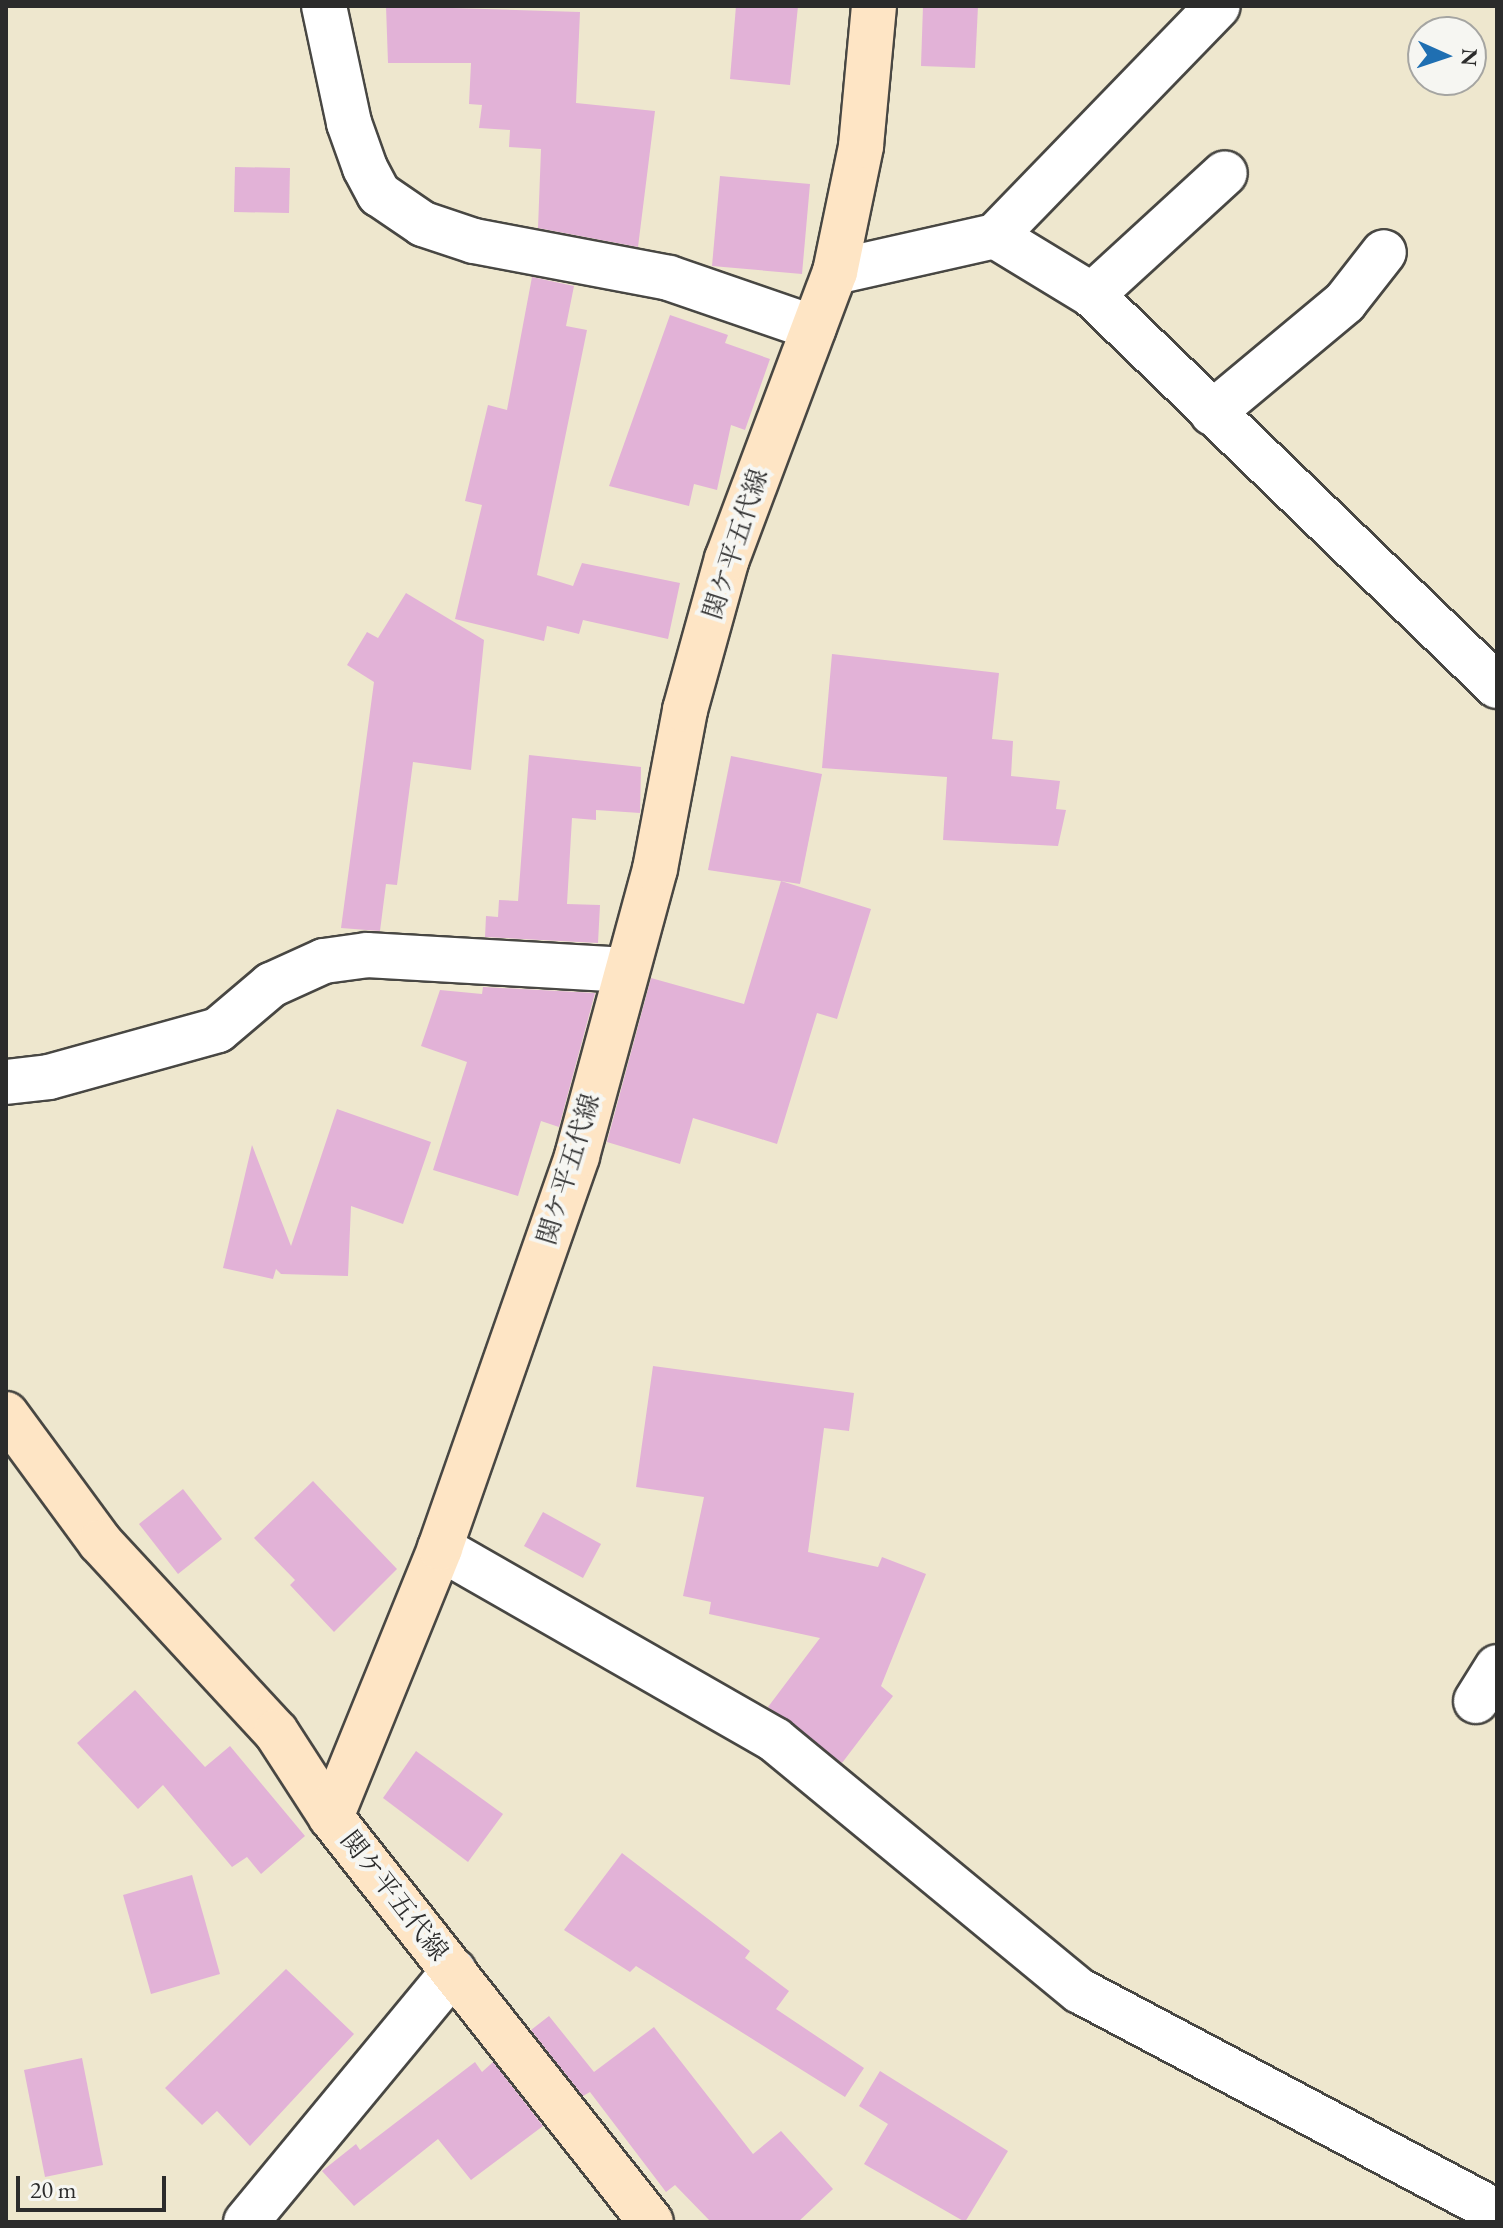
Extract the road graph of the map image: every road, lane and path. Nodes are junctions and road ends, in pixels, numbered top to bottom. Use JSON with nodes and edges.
{"nodes":[{"id":1,"x":324,"y":6,"type":"edge"},
{"id":2,"x":874,"y":6,"type":"edge"},
{"id":3,"x":1218,"y":6,"type":"edge"},
{"id":4,"x":1225,"y":173,"type":"dead end"},
{"id":5,"x":995,"y":236,"type":"junction"},
{"id":6,"x":1384,"y":252,"type":"dead end"},
{"id":7,"x":835,"y":272,"type":"junction"},
{"id":8,"x":1092,"y":295,"type":"junction"},
{"id":9,"x":814,"y":328,"type":"junction"},
{"id":10,"x":1212,"y":413,"type":"junction"},
{"id":11,"x":1497,"y":686,"type":"edge"},
{"id":12,"x":627,"y":970,"type":"junction"},
{"id":13,"x":6,"y":1082,"type":"edge"},
{"id":14,"x":6,"y":1414,"type":"edge"},
{"id":15,"x":440,"y":1548,"type":"junction"},
{"id":16,"x":331,"y":1817,"type":"junction"},
{"id":17,"x":454,"y":1971,"type":"junction"},
{"id":18,"x":1497,"y":2212,"type":"edge"},
{"id":19,"x":246,"y":2222,"type":"edge"},
{"id":20,"x":651,"y":2222,"type":"edge"}],
"edges":[{"from":1,"to":9,"type":"street"},
{"from":2,"to":7,"type":"main road","name":"関ケ平五代線"},
{"from":3,"to":5,"type":"street"},
{"from":4,"to":8,"type":"street"},
{"from":5,"to":7,"type":"street"},
{"from":5,"to":8,"type":"street"},
{"from":6,"to":10,"type":"street"},
{"from":7,"to":9,"type":"main road","name":"関ケ平五代線"},
{"from":8,"to":10,"type":"street"},
{"from":9,"to":12,"type":"main road","name":"関ケ平五代線"},
{"from":10,"to":11,"type":"street"},
{"from":12,"to":13,"type":"street"},
{"from":12,"to":15,"type":"main road","name":"関ケ平五代線"},
{"from":14,"to":16,"type":"main road"},
{"from":15,"to":16,"type":"main road","name":"関ケ平五代線"},
{"from":15,"to":18,"type":"street"},
{"from":16,"to":17,"type":"main road","name":"関ケ平五代線"},
{"from":17,"to":19,"type":"street"},
{"from":17,"to":20,"type":"main road","name":"関ケ平五代線"}]}
